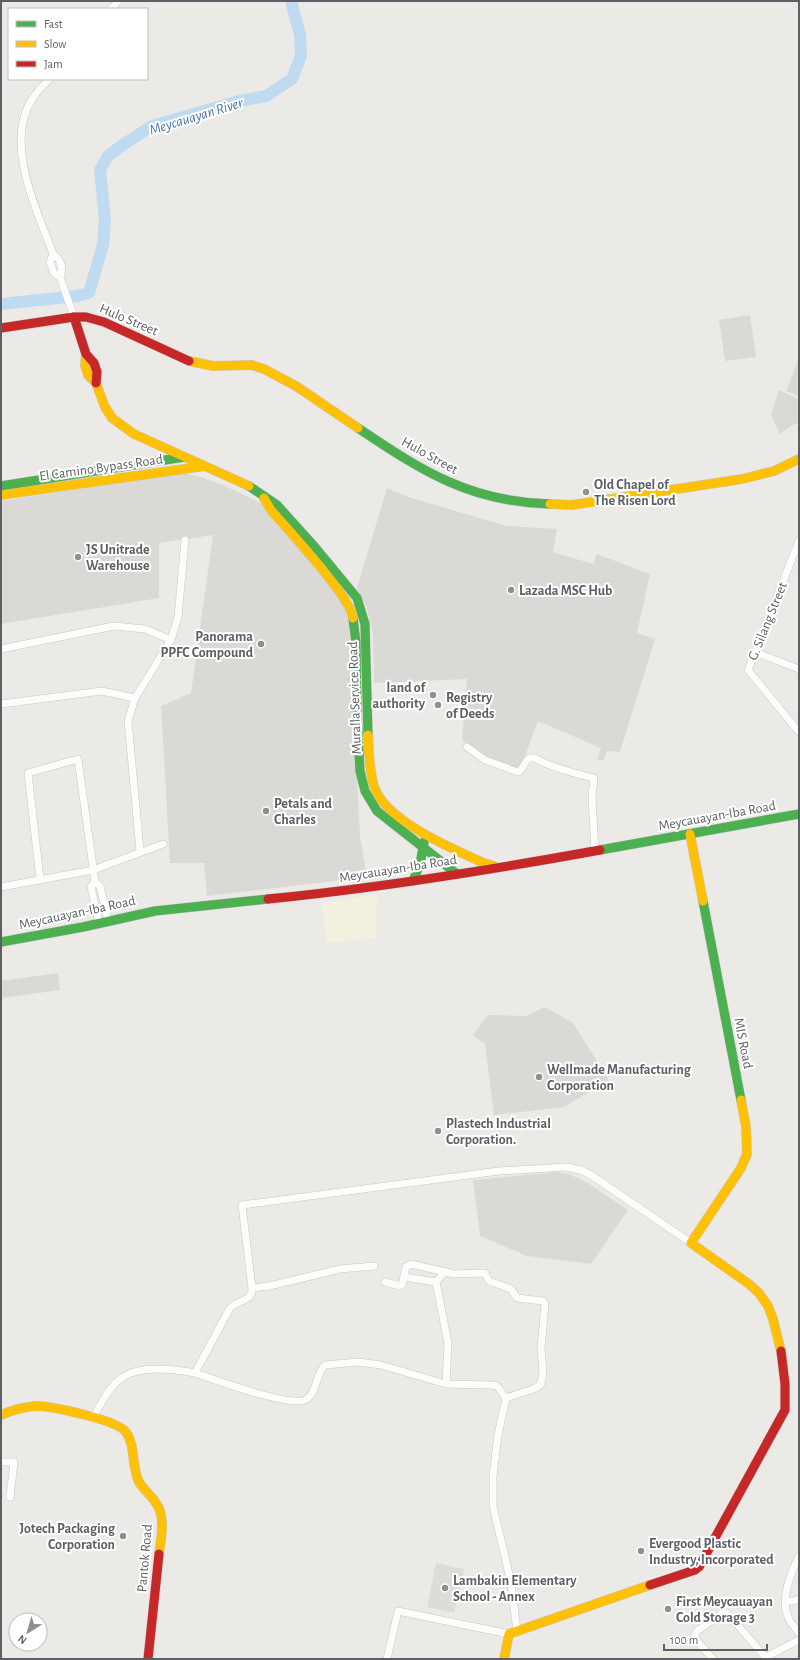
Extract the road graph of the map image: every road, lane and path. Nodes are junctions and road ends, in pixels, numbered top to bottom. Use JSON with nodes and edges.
{"nodes":[{"id":1,"x":48,"y":80,"type":"edge"},
{"id":2,"x":74,"y":317,"type":"junction"},
{"id":3,"x":1,"y":328,"type":"edge"},
{"id":4,"x":160,"y":446,"type":"junction"},
{"id":5,"x":184,"y":456,"type":"junction"},
{"id":6,"x":799,"y":459,"type":"edge"},
{"id":7,"x":155,"y":461,"type":"junction"},
{"id":8,"x":142,"y":464,"type":"junction"},
{"id":9,"x":206,"y":466,"type":"junction"},
{"id":10,"x":144,"y":475,"type":"junction"},
{"id":11,"x":29,"y":482,"type":"junction"},
{"id":12,"x":1,"y":486,"type":"edge"},
{"id":13,"x":30,"y":492,"type":"junction"},
{"id":14,"x":1,"y":495,"type":"edge"},
{"id":15,"x":262,"y":496,"type":"junction"},
{"id":16,"x":185,"y":540,"type":"dead end"},
{"id":17,"x":799,"y":541,"type":"edge"},
{"id":18,"x":171,"y":640,"type":"junction"},
{"id":19,"x":1,"y":649,"type":"edge"},
{"id":20,"x":755,"y":652,"type":"junction"},
{"id":21,"x":799,"y":669,"type":"edge"},
{"id":22,"x":135,"y":698,"type":"junction"},
{"id":23,"x":1,"y":704,"type":"edge"},
{"id":24,"x":799,"y":732,"type":"edge"},
{"id":25,"x":467,"y":747,"type":"dead end"},
{"id":26,"x":799,"y":814,"type":"edge"},
{"id":27,"x":690,"y":834,"type":"junction"},
{"id":28,"x":426,"y":836,"type":"junction"},
{"id":29,"x":163,"y":844,"type":"dead end"},
{"id":30,"x":423,"y":847,"type":"junction"},
{"id":31,"x":140,"y":851,"type":"junction"},
{"id":32,"x":595,"y":851,"type":"junction"},
{"id":33,"x":498,"y":867,"type":"junction"},
{"id":34,"x":92,"y":870,"type":"junction"},
{"id":35,"x":457,"y":874,"type":"junction"},
{"id":36,"x":40,"y":879,"type":"junction"},
{"id":37,"x":414,"y":881,"type":"junction"},
{"id":38,"x":94,"y":882,"type":"junction"},
{"id":39,"x":1,"y":886,"type":"edge"},
{"id":40,"x":103,"y":902,"type":"junction"},
{"id":41,"x":94,"y":903,"type":"junction"},
{"id":42,"x":103,"y":922,"type":"junction"},
{"id":43,"x":1,"y":942,"type":"edge"},
{"id":44,"x":691,"y":1243,"type":"junction"},
{"id":45,"x":374,"y":1266,"type":"dead end"},
{"id":46,"x":446,"y":1272,"type":"junction"},
{"id":47,"x":404,"y":1277,"type":"junction"},
{"id":48,"x":385,"y":1282,"type":"dead end"},
{"id":49,"x":436,"y":1282,"type":"junction"},
{"id":50,"x":252,"y":1288,"type":"junction"},
{"id":51,"x":194,"y":1373,"type":"junction"},
{"id":52,"x":446,"y":1384,"type":"junction"},
{"id":53,"x":506,"y":1398,"type":"junction"},
{"id":54,"x":1,"y":1415,"type":"edge"},
{"id":55,"x":93,"y":1418,"type":"junction"},
{"id":56,"x":1,"y":1462,"type":"edge"},
{"id":57,"x":10,"y":1497,"type":"dead end"},
{"id":58,"x":799,"y":1556,"type":"edge"},
{"id":59,"x":799,"y":1599,"type":"edge"},
{"id":60,"x":786,"y":1601,"type":"junction"},
{"id":61,"x":513,"y":1633,"type":"junction"},
{"id":62,"x":799,"y":1633,"type":"edge"},
{"id":63,"x":799,"y":1640,"type":"edge"},
{"id":64,"x":766,"y":1658,"type":"edge"},
{"id":65,"x":148,"y":1659,"type":"edge"},
{"id":66,"x":387,"y":1659,"type":"edge"},
{"id":67,"x":504,"y":1659,"type":"edge"},
{"id":68,"x":713,"y":1659,"type":"edge"}],
"edges":[{"from":1,"to":2,"type":"street"},
{"from":2,"to":3,"type":"street","name":"Hulo Street"},
{"from":2,"to":4,"type":"street","name":"Muralla Service Road"},
{"from":2,"to":6,"type":"street","name":"Hulo Street"},
{"from":4,"to":5,"type":"street","name":"Muralla Service Road"},
{"from":4,"to":7,"type":"street"},
{"from":5,"to":7,"type":"street","name":"El Camino Bypass Road"},
{"from":5,"to":9,"type":"street","name":"Muralla Service Road"},
{"from":7,"to":8,"type":"street","name":"El Camino Bypass Road"},
{"from":8,"to":10,"type":"street"},
{"from":8,"to":11,"type":"street","name":"El Camino Bypass Road"},
{"from":9,"to":10,"type":"street","name":"El Camino Bypass Road"},
{"from":9,"to":15,"type":"street","name":"Muralla Service Road"},
{"from":10,"to":13,"type":"street","name":"El Camino Bypass Road"},
{"from":11,"to":12,"type":"street","name":"El Camino Bypass Road"},
{"from":11,"to":13,"type":"street"},
{"from":13,"to":14,"type":"street","name":"El Camino Bypass Road"},
{"from":15,"to":28,"type":"street","name":"Muralla Service Road"},
{"from":15,"to":30,"type":"street","name":"Muralla Service Road"},
{"from":16,"to":18,"type":"street"},
{"from":17,"to":20,"type":"street","name":"G. Silang Street"},
{"from":18,"to":19,"type":"street"},
{"from":18,"to":22,"type":"street"},
{"from":20,"to":21,"type":"street"},
{"from":20,"to":24,"type":"street","name":"G. Silang Street"},
{"from":22,"to":23,"type":"street"},
{"from":22,"to":31,"type":"street"},
{"from":25,"to":32,"type":"street"},
{"from":26,"to":27,"type":"street","name":"Meycauayan-Iba Road"},
{"from":27,"to":32,"type":"street","name":"Meycauayan-Iba Road"},
{"from":27,"to":44,"type":"street","name":"MIS Road"},
{"from":28,"to":30,"type":"street"},
{"from":28,"to":33,"type":"street","name":"Muralla Service Road"},
{"from":29,"to":31,"type":"street"},
{"from":30,"to":35,"type":"street","name":"Muralla Service Road"},
{"from":30,"to":37,"type":"street"},
{"from":31,"to":34,"type":"street"},
{"from":32,"to":33,"type":"street","name":"Meycauayan-Iba Road"},
{"from":33,"to":35,"type":"street","name":"Meycauayan-Iba Road"},
{"from":34,"to":36,"type":"street"},
{"from":34,"to":36,"type":"street"},
{"from":34,"to":38,"type":"street"},
{"from":35,"to":37,"type":"street","name":"Meycauayan-Iba Road"},
{"from":36,"to":39,"type":"street"},
{"from":37,"to":42,"type":"street","name":"Meycauayan-Iba Road"},
{"from":38,"to":40,"type":"street"},
{"from":38,"to":41,"type":"street"},
{"from":40,"to":41,"type":"street"},
{"from":40,"to":42,"type":"street"},
{"from":41,"to":42,"type":"street"},
{"from":42,"to":43,"type":"street","name":"Meycauayan-Iba Road"},
{"from":44,"to":50,"type":"street"},
{"from":44,"to":61,"type":"street"},
{"from":45,"to":50,"type":"street"},
{"from":46,"to":47,"type":"street"},
{"from":46,"to":49,"type":"street"},
{"from":46,"to":53,"type":"street"},
{"from":47,"to":48,"type":"street"},
{"from":47,"to":49,"type":"street"},
{"from":49,"to":52,"type":"street"},
{"from":50,"to":51,"type":"street"},
{"from":51,"to":52,"type":"street"},
{"from":51,"to":55,"type":"street"},
{"from":52,"to":53,"type":"street"},
{"from":53,"to":61,"type":"street"},
{"from":54,"to":55,"type":"street","name":"Pantok Road"},
{"from":55,"to":65,"type":"street","name":"Pantok Road"},
{"from":56,"to":57,"type":"street"},
{"from":58,"to":60,"type":"street"},
{"from":59,"to":60,"type":"street"},
{"from":60,"to":62,"type":"street"},
{"from":61,"to":66,"type":"street"},
{"from":61,"to":67,"type":"street"},
{"from":63,"to":64,"type":"street"},
{"from":64,"to":68,"type":"street"}]}
